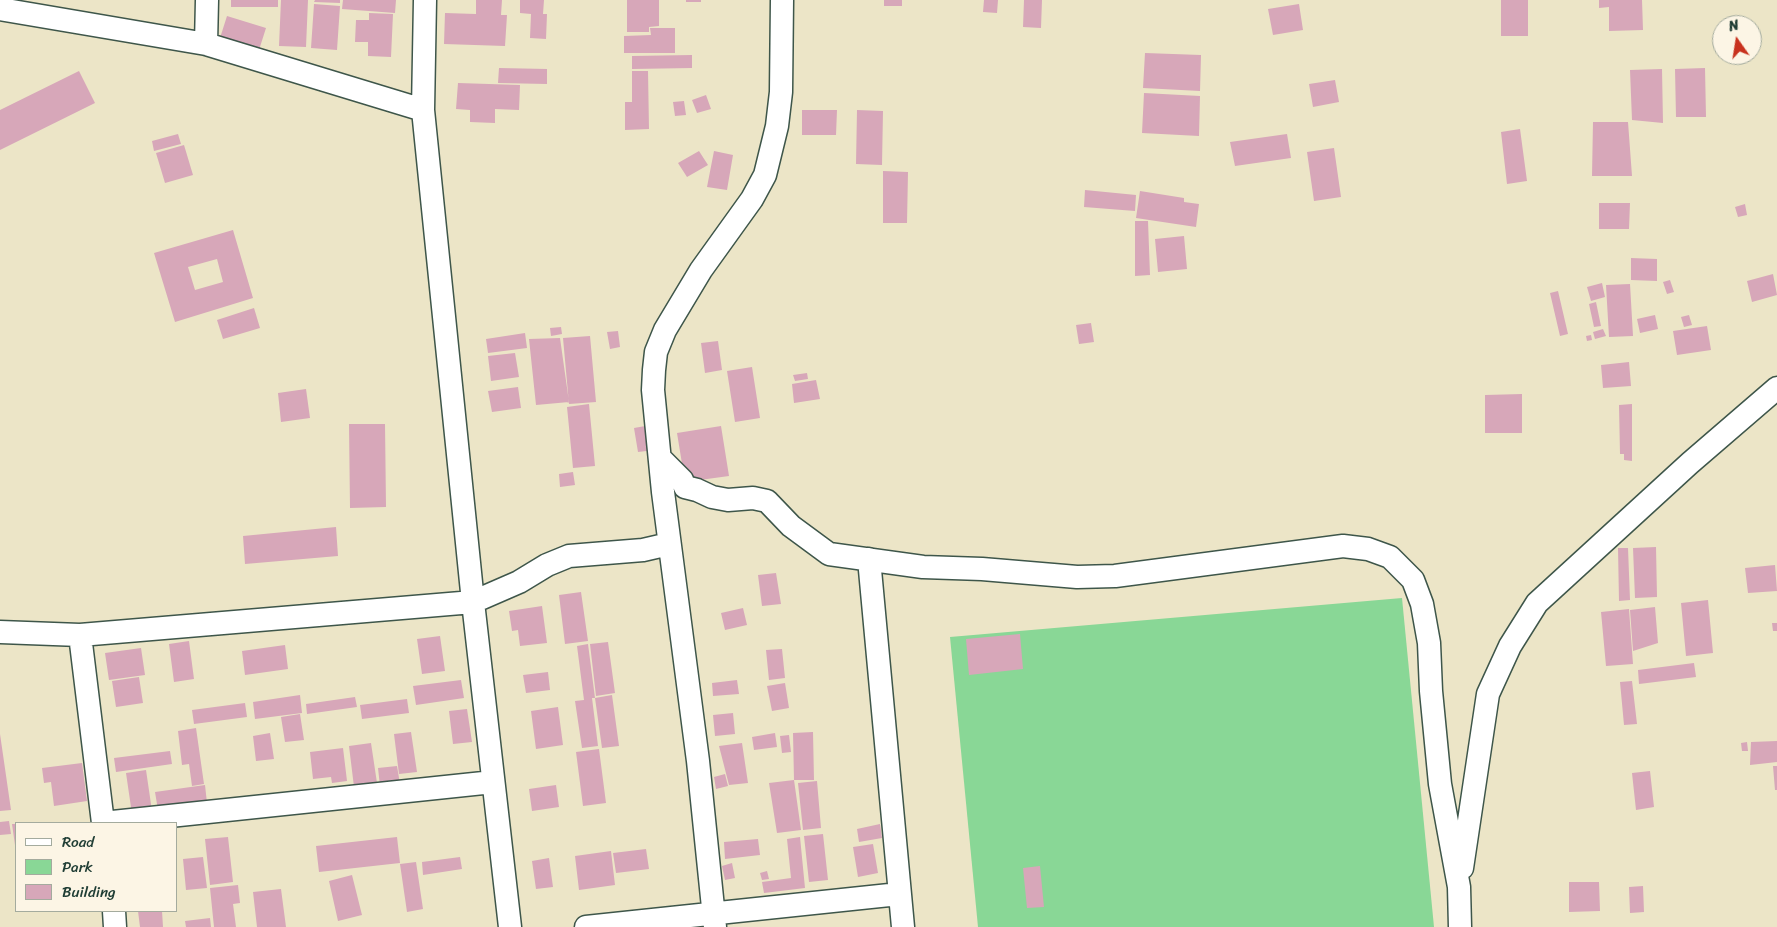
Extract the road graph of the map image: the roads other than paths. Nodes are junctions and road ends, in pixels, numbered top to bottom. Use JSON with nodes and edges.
{"nodes":[{"id":1,"x":207,"y":0,"type":"edge"},
{"id":2,"x":425,"y":0,"type":"edge"},
{"id":3,"x":782,"y":0,"type":"edge"},
{"id":4,"x":0,"y":9,"type":"edge"},
{"id":5,"x":206,"y":44,"type":"junction"},
{"id":6,"x":423,"y":110,"type":"junction"},
{"id":7,"x":1777,"y":388,"type":"edge"},
{"id":8,"x":660,"y":458,"type":"junction"},
{"id":9,"x":669,"y":544,"type":"junction"},
{"id":10,"x":869,"y":559,"type":"junction"},
{"id":11,"x":473,"y":602,"type":"junction"},
{"id":12,"x":0,"y":632,"type":"edge"},
{"id":13,"x":80,"y":635,"type":"junction"},
{"id":14,"x":493,"y":782,"type":"junction"},
{"id":15,"x":103,"y":822,"type":"edge"},
{"id":16,"x":113,"y":822,"type":"edge"},
{"id":17,"x":1459,"y":887,"type":"junction"},
{"id":18,"x":899,"y":894,"type":"junction"},
{"id":19,"x":114,"y":912,"type":"edge"},
{"id":20,"x":714,"y":920,"type":"edge"},
{"id":21,"x":116,"y":927,"type":"edge"},
{"id":22,"x":510,"y":927,"type":"edge"},
{"id":23,"x":586,"y":927,"type":"edge"},
{"id":24,"x":903,"y":927,"type":"edge"},
{"id":25,"x":1460,"y":927,"type":"edge"}],
"edges":[{"from":1,"to":5,"type":"street"},
{"from":2,"to":6,"type":"street"},
{"from":3,"to":8,"type":"street"},
{"from":4,"to":5,"type":"street"},
{"from":5,"to":6,"type":"street"},
{"from":6,"to":11,"type":"street"},
{"from":7,"to":17,"type":"street"},
{"from":8,"to":9,"type":"street"},
{"from":8,"to":10,"type":"street"},
{"from":9,"to":11,"type":"street"},
{"from":9,"to":20,"type":"street"},
{"from":10,"to":17,"type":"street"},
{"from":10,"to":18,"type":"street"},
{"from":11,"to":13,"type":"street"},
{"from":11,"to":14,"type":"street"},
{"from":12,"to":13,"type":"street"},
{"from":13,"to":15,"type":"street"},
{"from":14,"to":16,"type":"street"},
{"from":14,"to":22,"type":"street"},
{"from":17,"to":25,"type":"street"},
{"from":18,"to":20,"type":"street"},
{"from":18,"to":24,"type":"street"},
{"from":19,"to":21,"type":"street"},
{"from":20,"to":23,"type":"street"}]}
